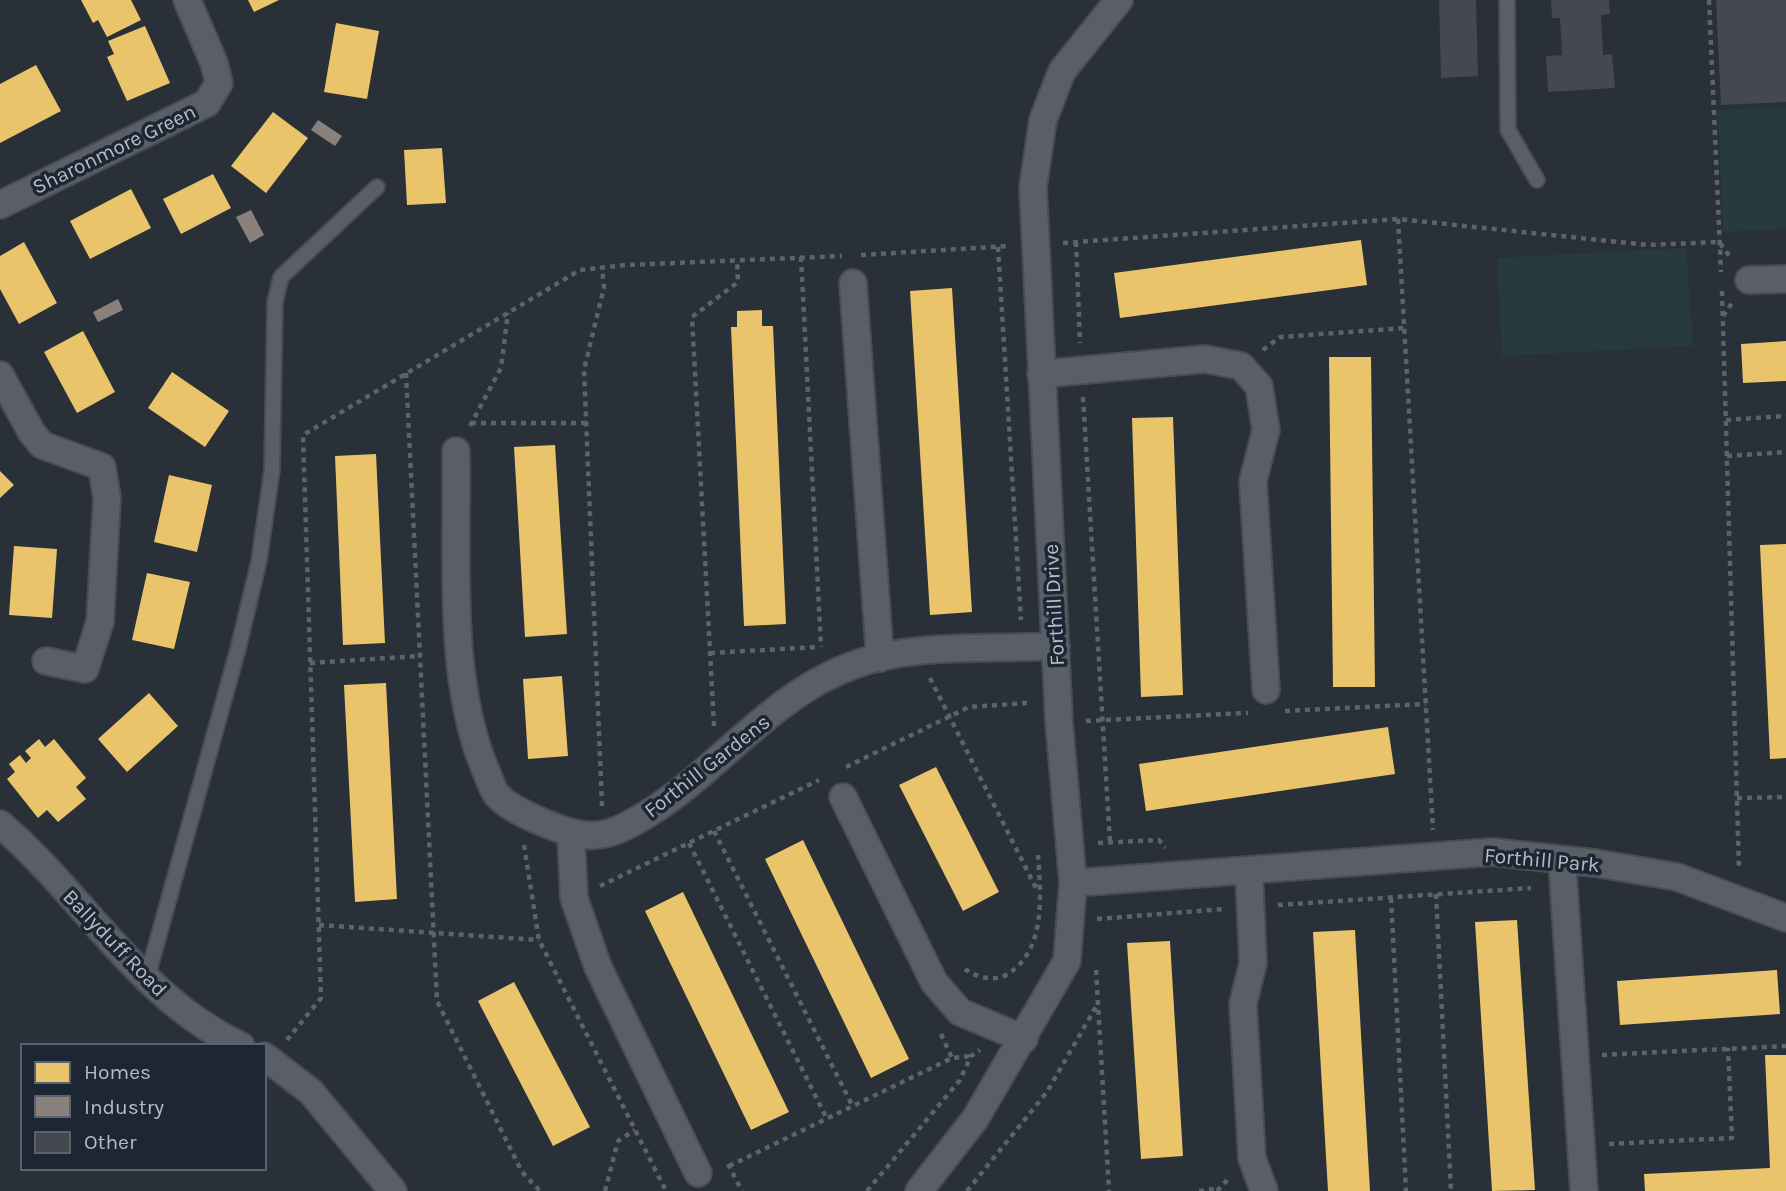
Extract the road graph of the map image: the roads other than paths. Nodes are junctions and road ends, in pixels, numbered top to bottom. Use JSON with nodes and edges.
{"nodes":[{"id":1,"x":187,"y":0,"type":"edge"},
{"id":2,"x":1119,"y":0,"type":"edge"},
{"id":3,"x":1507,"y":0,"type":"edge"},
{"id":4,"x":1537,"y":180,"type":"dead end"},
{"id":5,"x":377,"y":187,"type":"dead end"},
{"id":6,"x":0,"y":205,"type":"edge"},
{"id":7,"x":1786,"y":279,"type":"edge"},
{"id":8,"x":1749,"y":280,"type":"road end"},
{"id":9,"x":853,"y":283,"type":"dead end"},
{"id":10,"x":1041,"y":374,"type":"junction"},
{"id":11,"x":0,"y":375,"type":"edge"},
{"id":12,"x":456,"y":451,"type":"road end"},
{"id":13,"x":1056,"y":646,"type":"junction"},
{"id":14,"x":878,"y":649,"type":"junction"},
{"id":15,"x":46,"y":662,"type":"dead end"},
{"id":16,"x":1266,"y":705,"type":"road end"},
{"id":17,"x":837,"y":786,"type":"road end"},
{"id":18,"x":0,"y":824,"type":"edge"},
{"id":19,"x":571,"y":834,"type":"junction"},
{"id":20,"x":1562,"y":860,"type":"junction"},
{"id":21,"x":1248,"y":872,"type":"junction"},
{"id":22,"x":1072,"y":896,"type":"junction"},
{"id":23,"x":1786,"y":918,"type":"edge"},
{"id":24,"x":147,"y":978,"type":"junction"},
{"id":25,"x":1016,"y":1035,"type":"junction"},
{"id":26,"x":238,"y":1044,"type":"edge"},
{"id":27,"x":268,"y":1058,"type":"edge"},
{"id":28,"x":698,"y":1173,"type":"dead end"},
{"id":29,"x":931,"y":1187,"type":"edge"},
{"id":30,"x":393,"y":1191,"type":"edge"},
{"id":31,"x":1264,"y":1191,"type":"edge"},
{"id":32,"x":1584,"y":1191,"type":"edge"}],
"edges":[{"from":1,"to":6,"type":"street","name":"Sharonmore Green"},
{"from":2,"to":10,"type":"street","name":"Forthill Drive"},
{"from":3,"to":4,"type":"lane"},
{"from":5,"to":24,"type":"lane"},
{"from":7,"to":8,"type":"street"},
{"from":9,"to":14,"type":"street"},
{"from":10,"to":13,"type":"street","name":"Forthill Drive"},
{"from":10,"to":16,"type":"street"},
{"from":11,"to":15,"type":"street"},
{"from":12,"to":19,"type":"street","name":"Forthill Gardens"},
{"from":13,"to":14,"type":"street","name":"Forthill Gardens"},
{"from":13,"to":22,"type":"street","name":"Forthill Drive"},
{"from":14,"to":19,"type":"street","name":"Forthill Gardens"},
{"from":17,"to":25,"type":"street"},
{"from":18,"to":24,"type":"street","name":"Ballyduff Road"},
{"from":19,"to":28,"type":"street"},
{"from":20,"to":21,"type":"street","name":"Forthill Park"},
{"from":20,"to":23,"type":"street","name":"Forthill Park"},
{"from":20,"to":32,"type":"street"},
{"from":21,"to":22,"type":"street","name":"Forthill Park"},
{"from":21,"to":31,"type":"street"},
{"from":22,"to":25,"type":"street","name":"Forthill Drive"},
{"from":24,"to":26,"type":"street","name":"Ballyduff Road"},
{"from":25,"to":29,"type":"street","name":"Forthill Drive"},
{"from":27,"to":30,"type":"street"}]}
